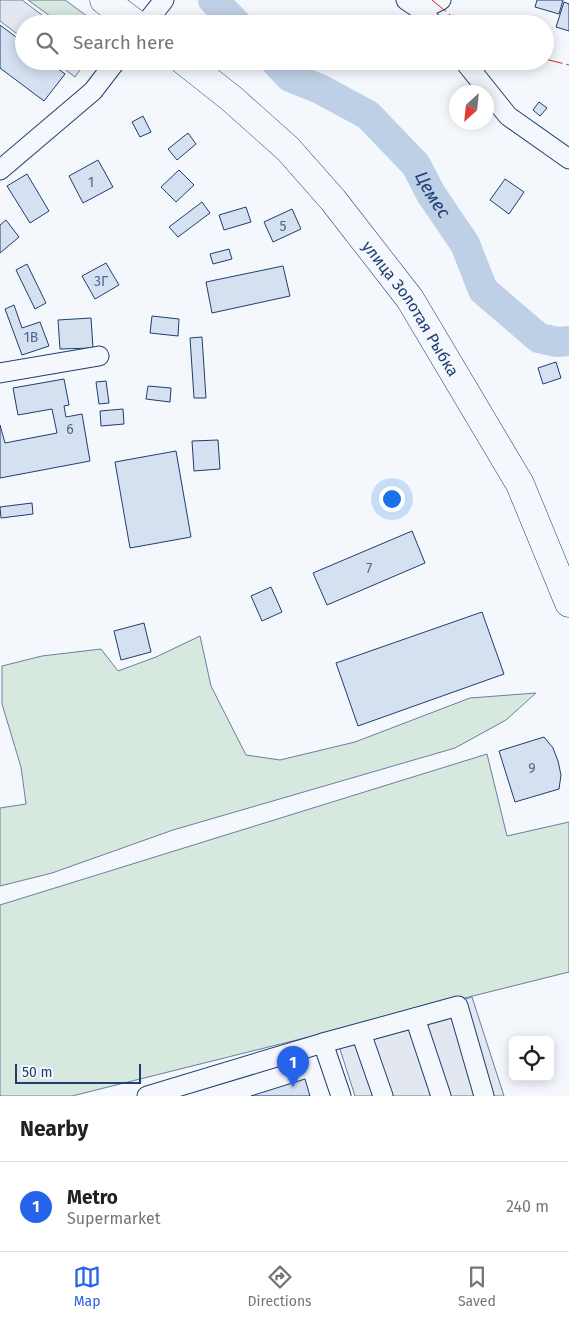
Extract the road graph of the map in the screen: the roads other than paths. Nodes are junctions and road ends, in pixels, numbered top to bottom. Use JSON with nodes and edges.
{"nodes":[{"id":1,"x":104,"y":0,"type":"edge"},
{"id":2,"x":164,"y":0,"type":"edge"},
{"id":3,"x":441,"y":0,"type":"edge"},
{"id":4,"x":420,"y":11,"type":"edge"},
{"id":5,"x":124,"y":15,"type":"edge"},
{"id":6,"x":152,"y":15,"type":"edge"},
{"id":7,"x":109,"y":70,"type":"edge"},
{"id":8,"x":195,"y":70,"type":"edge"},
{"id":9,"x":471,"y":70,"type":"edge"},
{"id":10,"x":569,"y":159,"type":"edge"},
{"id":11,"x":0,"y":170,"type":"edge"},
{"id":12,"x":99,"y":356,"type":"dead end"},
{"id":13,"x":0,"y":373,"type":"edge"},
{"id":14,"x":569,"y":603,"type":"edge"},
{"id":15,"x":415,"y":1018,"type":"junction"},
{"id":16,"x":361,"y":1033,"type":"junction"},
{"id":17,"x":323,"y":1043,"type":"junction"},
{"id":18,"x":147,"y":1096,"type":"edge"},
{"id":19,"x":341,"y":1096,"type":"edge"},
{"id":20,"x":383,"y":1096,"type":"edge"},
{"id":21,"x":440,"y":1096,"type":"edge"},
{"id":22,"x":484,"y":1096,"type":"edge"}],
"edges":[{"from":1,"to":5,"type":"highway"},
{"from":2,"to":6,"type":"street"},
{"from":3,"to":4,"type":"street"},
{"from":7,"to":11,"type":"street"},
{"from":8,"to":14,"type":"highway","name":"улица Золотая Рыбка"},
{"from":9,"to":10,"type":"street"},
{"from":12,"to":13,"type":"street"},
{"from":15,"to":16,"type":"street"},
{"from":15,"to":21,"type":"street"},
{"from":15,"to":22,"type":"street"},
{"from":16,"to":17,"type":"street"},
{"from":16,"to":20,"type":"street"},
{"from":17,"to":18,"type":"street"},
{"from":17,"to":19,"type":"street"}]}
